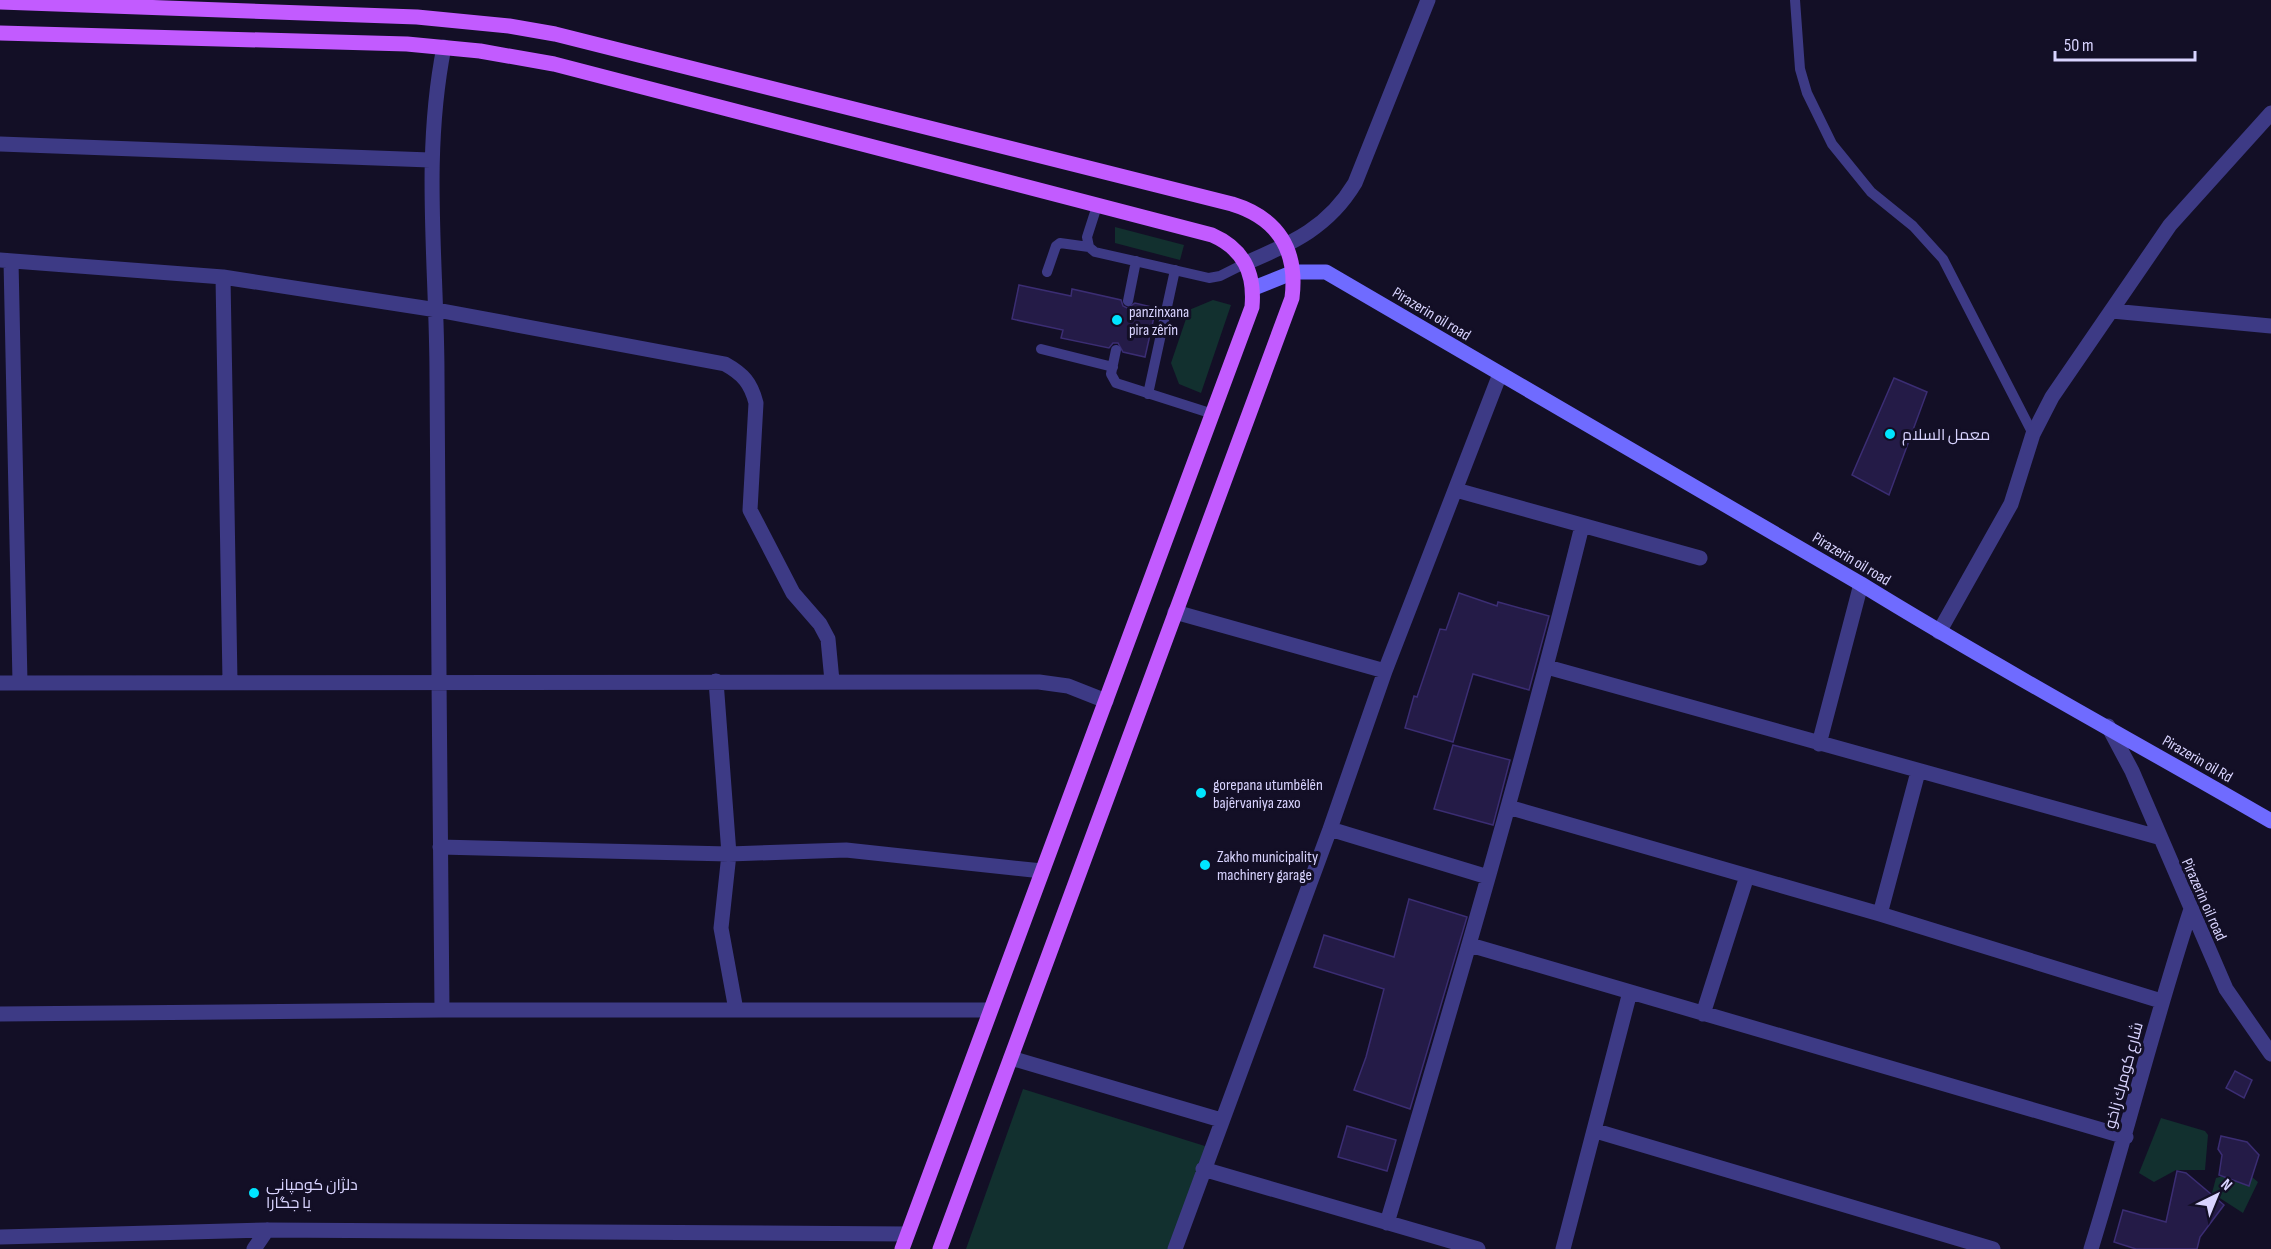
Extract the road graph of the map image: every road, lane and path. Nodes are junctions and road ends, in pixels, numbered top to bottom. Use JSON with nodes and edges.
{"nodes":[{"id":1,"x":1428,"y":0,"type":"edge"},
{"id":2,"x":1796,"y":0,"type":"edge"},
{"id":3,"x":0,"y":2,"type":"edge"},
{"id":4,"x":0,"y":33,"type":"edge"},
{"id":5,"x":444,"y":47,"type":"junction"},
{"id":6,"x":2271,"y":113,"type":"edge"},
{"id":7,"x":0,"y":144,"type":"edge"},
{"id":8,"x":430,"y":160,"type":"junction"},
{"id":9,"x":1097,"y":206,"type":"junction"},
{"id":10,"x":1286,"y":246,"type":"junction"},
{"id":11,"x":1089,"y":247,"type":"junction"},
{"id":12,"x":5,"y":261,"type":"edge"},
{"id":13,"x":1136,"y":261,"type":"junction"},
{"id":14,"x":1246,"y":263,"type":"junction"},
{"id":15,"x":1175,"y":270,"type":"junction"},
{"id":16,"x":1047,"y":272,"type":"dead end"},
{"id":17,"x":1294,"y":272,"type":"junction"},
{"id":18,"x":223,"y":277,"type":"junction"},
{"id":19,"x":1254,"y":288,"type":"junction"},
{"id":20,"x":1128,"y":302,"type":"dead end"},
{"id":21,"x":437,"y":310,"type":"junction"},
{"id":22,"x":2112,"y":311,"type":"junction"},
{"id":23,"x":2271,"y":326,"type":"edge"},
{"id":24,"x":1041,"y":349,"type":"dead end"},
{"id":25,"x":1116,"y":350,"type":"dead end"},
{"id":26,"x":1113,"y":367,"type":"junction"},
{"id":27,"x":1500,"y":374,"type":"junction"},
{"id":28,"x":1148,"y":394,"type":"junction"},
{"id":29,"x":1213,"y":414,"type":"junction"},
{"id":30,"x":2033,"y":434,"type":"junction"},
{"id":31,"x":1455,"y":490,"type":"junction"},
{"id":32,"x":1582,"y":526,"type":"junction"},
{"id":33,"x":1700,"y":558,"type":"dead end"},
{"id":34,"x":1861,"y":584,"type":"junction"},
{"id":35,"x":1175,"y":612,"type":"junction"},
{"id":36,"x":1939,"y":632,"type":"junction"},
{"id":37,"x":1547,"y":667,"type":"junction"},
{"id":38,"x":1385,"y":671,"type":"junction"},
{"id":39,"x":230,"y":681,"type":"junction"},
{"id":40,"x":716,"y":681,"type":"junction"},
{"id":41,"x":832,"y":681,"type":"junction"},
{"id":42,"x":0,"y":682,"type":"edge"},
{"id":43,"x":20,"y":682,"type":"junction"},
{"id":44,"x":439,"y":684,"type":"junction"},
{"id":45,"x":1106,"y":701,"type":"junction"},
{"id":46,"x":2108,"y":726,"type":"junction"},
{"id":47,"x":1819,"y":744,"type":"junction"},
{"id":48,"x":1918,"y":772,"type":"junction"},
{"id":49,"x":1508,"y":807,"type":"junction"},
{"id":50,"x":2271,"y":821,"type":"edge"},
{"id":51,"x":1330,"y":829,"type":"junction"},
{"id":52,"x":2158,"y":837,"type":"junction"},
{"id":53,"x":440,"y":847,"type":"junction"},
{"id":54,"x":729,"y":855,"type":"junction"},
{"id":55,"x":1042,"y":871,"type":"junction"},
{"id":56,"x":1747,"y":876,"type":"junction"},
{"id":57,"x":1488,"y":877,"type":"junction"},
{"id":58,"x":2191,"y":909,"type":"junction"},
{"id":59,"x":1880,"y":914,"type":"junction"},
{"id":60,"x":1470,"y":945,"type":"junction"},
{"id":61,"x":1630,"y":992,"type":"junction"},
{"id":62,"x":2161,"y":1000,"type":"junction"},
{"id":63,"x":442,"y":1010,"type":"junction"},
{"id":64,"x":736,"y":1010,"type":"junction"},
{"id":65,"x":989,"y":1010,"type":"junction"},
{"id":66,"x":0,"y":1014,"type":"edge"},
{"id":67,"x":1703,"y":1014,"type":"junction"},
{"id":68,"x":2271,"y":1054,"type":"edge"},
{"id":69,"x":1011,"y":1058,"type":"junction"},
{"id":70,"x":1221,"y":1120,"type":"junction"},
{"id":71,"x":1596,"y":1131,"type":"junction"},
{"id":72,"x":2126,"y":1137,"type":"junction"},
{"id":73,"x":1203,"y":1169,"type":"junction"},
{"id":74,"x":1387,"y":1222,"type":"junction"},
{"id":75,"x":267,"y":1230,"type":"junction"},
{"id":76,"x":907,"y":1234,"type":"junction"},
{"id":77,"x":0,"y":1237,"type":"edge"},
{"id":78,"x":254,"y":1249,"type":"edge"},
{"id":79,"x":902,"y":1249,"type":"edge"},
{"id":80,"x":940,"y":1249,"type":"edge"},
{"id":81,"x":1174,"y":1249,"type":"edge"},
{"id":82,"x":1478,"y":1249,"type":"edge"},
{"id":83,"x":1563,"y":1249,"type":"edge"},
{"id":84,"x":1994,"y":1249,"type":"edge"},
{"id":85,"x":2091,"y":1249,"type":"edge"}],
"edges":[{"from":1,"to":10,"type":"street"},
{"from":2,"to":30,"type":"lane"},
{"from":3,"to":10,"type":"main road"},
{"from":4,"to":5,"type":"main road"},
{"from":5,"to":8,"type":"street"},
{"from":5,"to":9,"type":"main road"},
{"from":6,"to":22,"type":"street"},
{"from":7,"to":8,"type":"street"},
{"from":8,"to":21,"type":"street"},
{"from":9,"to":11,"type":"lane"},
{"from":9,"to":14,"type":"main road"},
{"from":10,"to":14,"type":"street"},
{"from":10,"to":17,"type":"main road"},
{"from":11,"to":13,"type":"lane"},
{"from":11,"to":16,"type":"lane"},
{"from":12,"to":18,"type":"street"},
{"from":12,"to":43,"type":"street"},
{"from":13,"to":15,"type":"lane"},
{"from":13,"to":20,"type":"lane"},
{"from":14,"to":15,"type":"lane"},
{"from":14,"to":19,"type":"main road"},
{"from":15,"to":28,"type":"lane"},
{"from":17,"to":19,"type":"main road","name":"Pirazerin oil road"},
{"from":17,"to":27,"type":"main road","name":"Pirazerin oil road"},
{"from":17,"to":35,"type":"main road"},
{"from":18,"to":21,"type":"street"},
{"from":18,"to":39,"type":"street"},
{"from":19,"to":29,"type":"main road"},
{"from":21,"to":41,"type":"street"},
{"from":21,"to":44,"type":"street"},
{"from":22,"to":23,"type":"street"},
{"from":22,"to":30,"type":"street"},
{"from":24,"to":26,"type":"lane"},
{"from":25,"to":26,"type":"lane"},
{"from":26,"to":28,"type":"lane"},
{"from":27,"to":31,"type":"street"},
{"from":27,"to":34,"type":"main road","name":"Pirazerin oil road"},
{"from":28,"to":29,"type":"lane"},
{"from":29,"to":45,"type":"main road"},
{"from":30,"to":36,"type":"street"},
{"from":31,"to":32,"type":"street"},
{"from":31,"to":38,"type":"street"},
{"from":32,"to":33,"type":"street"},
{"from":32,"to":37,"type":"street"},
{"from":34,"to":36,"type":"main road","name":"Pirazerin oil road"},
{"from":34,"to":47,"type":"street"},
{"from":35,"to":38,"type":"street"},
{"from":35,"to":69,"type":"main road"},
{"from":36,"to":46,"type":"main road","name":"Pirazerin oil road"},
{"from":37,"to":47,"type":"street"},
{"from":37,"to":49,"type":"street"},
{"from":38,"to":51,"type":"street"},
{"from":39,"to":43,"type":"street"},
{"from":39,"to":44,"type":"street"},
{"from":40,"to":41,"type":"street"},
{"from":40,"to":44,"type":"street"},
{"from":40,"to":54,"type":"street"},
{"from":41,"to":45,"type":"street"},
{"from":42,"to":43,"type":"street"},
{"from":44,"to":53,"type":"street"},
{"from":45,"to":55,"type":"main road"},
{"from":46,"to":50,"type":"main road","name":"Pirazerin oil Rd"},
{"from":46,"to":52,"type":"street","name":"Pirazerin oil road"},
{"from":47,"to":48,"type":"street"},
{"from":48,"to":52,"type":"street"},
{"from":48,"to":59,"type":"street"},
{"from":49,"to":56,"type":"street"},
{"from":49,"to":57,"type":"street"},
{"from":51,"to":57,"type":"street"},
{"from":51,"to":70,"type":"street"},
{"from":52,"to":58,"type":"street","name":"Pirazerin oil road"},
{"from":53,"to":54,"type":"street"},
{"from":53,"to":63,"type":"street"},
{"from":54,"to":55,"type":"street"},
{"from":54,"to":64,"type":"street"},
{"from":55,"to":65,"type":"main road"},
{"from":56,"to":59,"type":"street"},
{"from":56,"to":67,"type":"street"},
{"from":57,"to":60,"type":"street"},
{"from":58,"to":62,"type":"street","name":"شارع كومرك زاخو"},
{"from":58,"to":68,"type":"street","name":"Pirazerin oil road"},
{"from":59,"to":62,"type":"street"},
{"from":60,"to":61,"type":"street"},
{"from":60,"to":74,"type":"street"},
{"from":61,"to":67,"type":"street"},
{"from":61,"to":71,"type":"street"},
{"from":62,"to":72,"type":"street","name":"شارع كومرك زاخو"},
{"from":63,"to":64,"type":"street"},
{"from":63,"to":66,"type":"street"},
{"from":64,"to":65,"type":"street"},
{"from":65,"to":76,"type":"main road"},
{"from":67,"to":72,"type":"street"},
{"from":69,"to":70,"type":"street"},
{"from":69,"to":80,"type":"main road"},
{"from":70,"to":73,"type":"street"},
{"from":71,"to":83,"type":"street"},
{"from":71,"to":84,"type":"street"},
{"from":72,"to":85,"type":"street","name":"شارع كومرك زاخو"},
{"from":73,"to":74,"type":"street"},
{"from":73,"to":81,"type":"street"},
{"from":74,"to":82,"type":"street"},
{"from":75,"to":76,"type":"street"},
{"from":75,"to":77,"type":"street"},
{"from":75,"to":78,"type":"street"},
{"from":76,"to":79,"type":"main road"}]}
